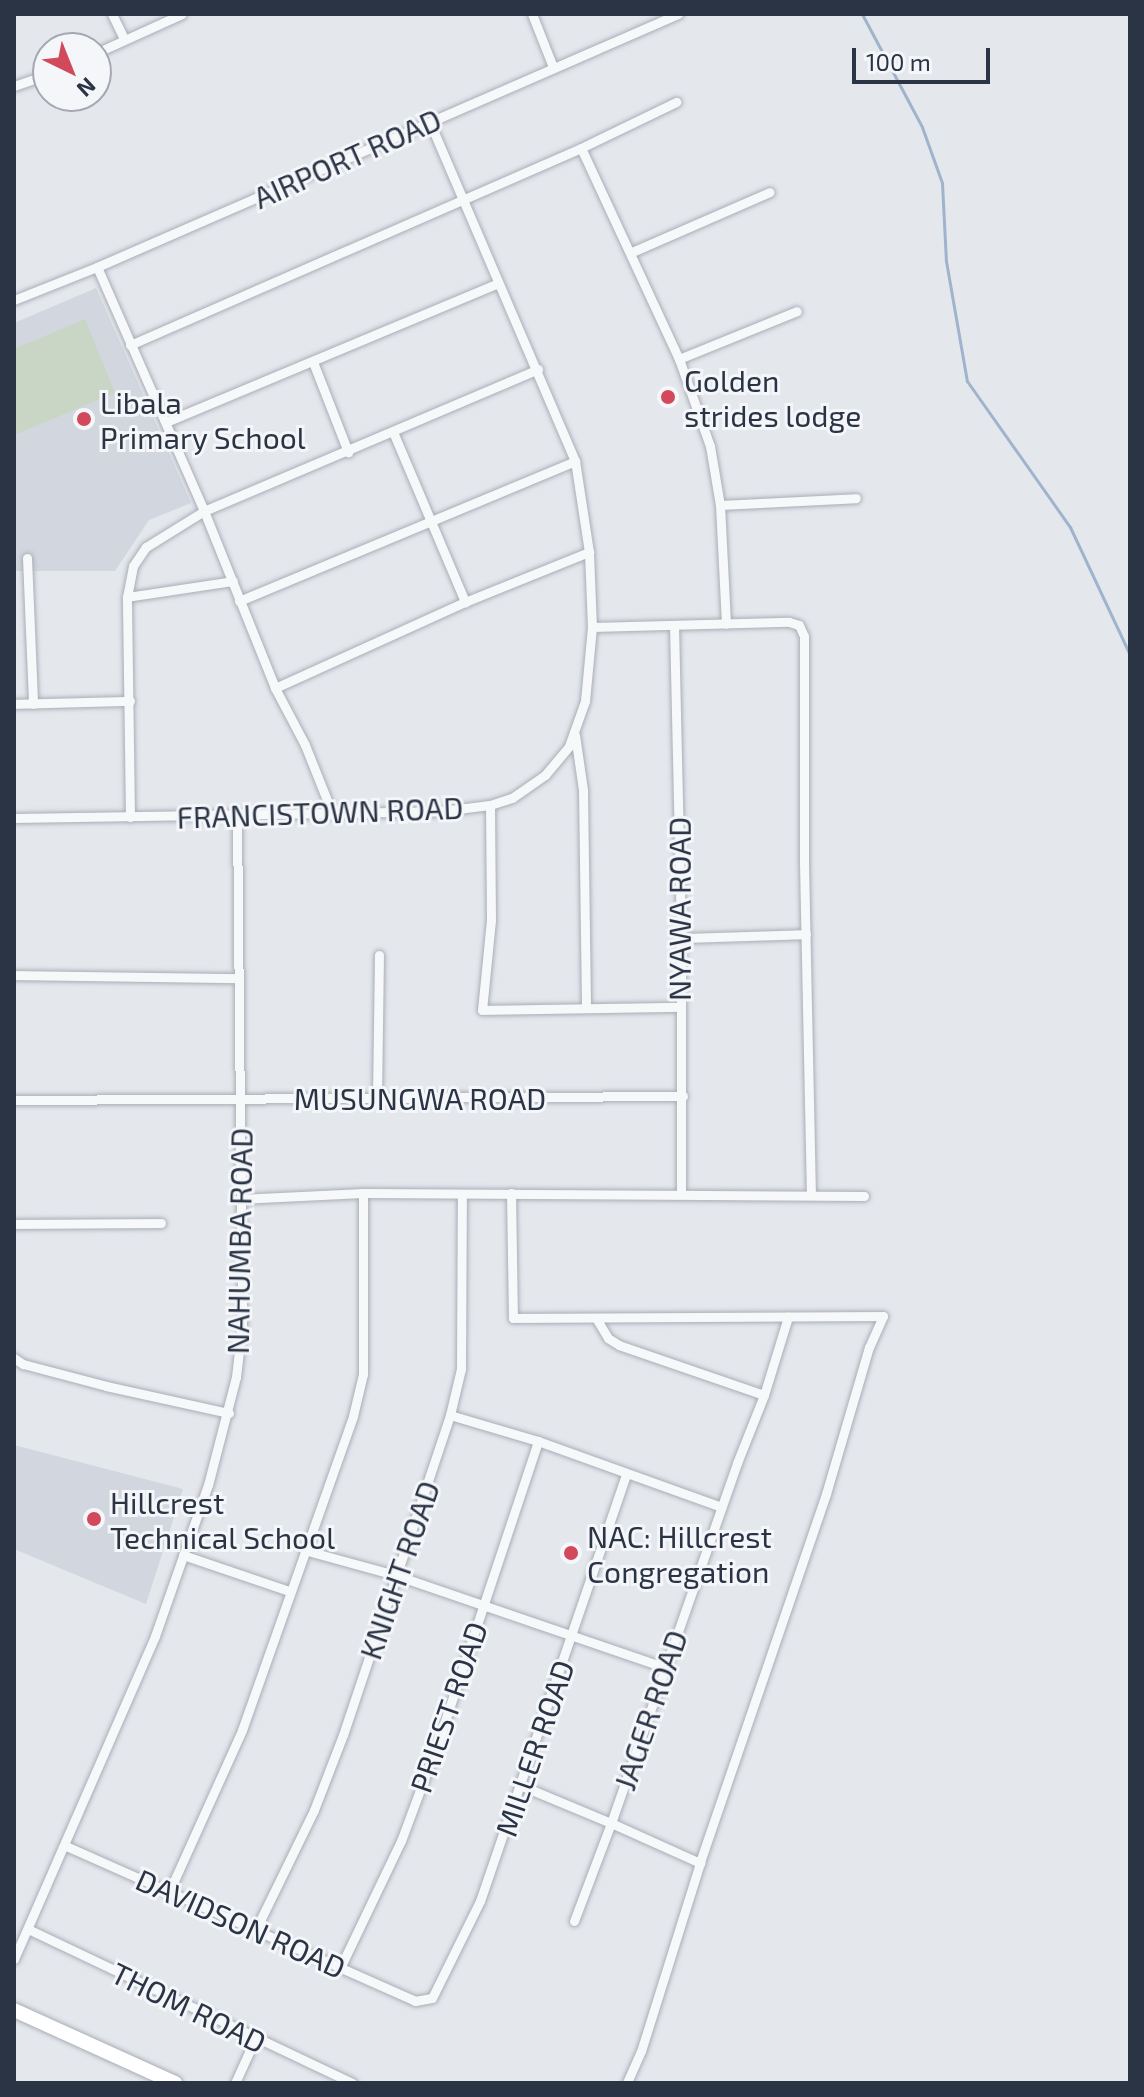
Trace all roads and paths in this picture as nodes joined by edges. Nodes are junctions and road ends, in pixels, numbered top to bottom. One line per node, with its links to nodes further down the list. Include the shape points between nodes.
1 (112, 14): 6 (street)
2 (182, 14): 6 (street)
3 (532, 14): 8 (street)
4 (678, 14): 5 (street, AIRPORT ROAD)
5 (652, 19): 8 (street, AIRPORT ROAD)
6 (124, 39): 7 (street)
7 (112, 45)
8 (553, 67): 10 (street, AIRPORT ROAD)
9 (676, 102): 11 (street)
10 (430, 122): 13 (street, FRANCISTOWN ROAD); 15 (street, AIRPORT ROAD)
11 (581, 148): 13 (street); 14 (street)
12 (770, 192): 14 (street)
13 (461, 199): 16 (street, FRANCISTOWN ROAD); 19 (street)
14 (632, 252): 20 (street)
15 (97, 267): 17 (street, AIRPORT ROAD); 19 (street)
16 (498, 283): 21 (street); 22 (street, FRANCISTOWN ROAD)
17 (14, 300)
18 (797, 311): 20 (street)
19 (130, 345): 23 (street)
20 (679, 359): 28 (street, via 710,446)
21 (313, 362): 23 (street); 25 (street)
22 (538, 369): 24 (street); 26 (street, FRANCISTOWN ROAD)
23 (166, 422): 29 (street)
24 (393, 432): 25 (street); 30 (street)
25 (348, 452): 29 (street)
26 (575, 461): 30 (street); 31 (street, FRANCISTOWN ROAD)
27 (856, 498): 28 (street)
28 (720, 505): 37 (street)
29 (204, 511): 33 (street); 34 (street, via 146,547 133,566)
30 (431, 520): 35 (street); 36 (street)
31 (589, 552): 36 (street); 39 (street, FRANCISTOWN ROAD)
32 (27, 558): 43 (street)
33 (233, 581): 34 (street); 35 (street)
34 (127, 597): 41 (street)
35 (239, 601): 40 (street)
36 (465, 602): 40 (street)
37 (726, 624): 38 (street); 50 (street, via 789,622 799,625 804,636)
38 (674, 625): 39 (street); 51 (street, NYAWA ROAD)
39 (592, 627): 44 (street, FRANCISTOWN ROAD, via 589,680)
40 (275, 688): 46 (street)
41 (130, 701): 43 (street); 48 (street)
42 (14, 704): 43 (street)
43 (33, 704)
44 (575, 734): 45 (street, FRANCISTOWN ROAD, via 545,775 512,798); 55 (street, via 583,790)
45 (490, 805): 46 (street, FRANCISTOWN ROAD); 55 (street, via 491,920 482,1010)
46 (333, 815): 47 (street, FRANCISTOWN ROAD)
47 (237, 816): 48 (street, FRANCISTOWN ROAD); 54 (street, NAHUMBA ROAD)
48 (130, 817): 49 (street, FRANCISTOWN ROAD)
49 (14, 818)
50 (806, 934): 51 (street); 65 (street)
51 (681, 938): 56 (street, NYAWA ROAD)
52 (379, 955): 58 (street)
53 (14, 975): 54 (street)
54 (238, 978): 59 (street, NAHUMBA ROAD)
55 (586, 1007): 56 (street)
56 (679, 1007): 57 (street, NYAWA ROAD)
57 (683, 1096): 58 (street, MUSUNGWA ROAD); 63 (street, NYAWA ROAD)
58 (377, 1097): 59 (street, MUSUNGWA ROAD)
59 (240, 1099): 60 (street, MUSUNGWA ROAD); 67 (street, NAHUMBA ROAD)
60 (14, 1100)
61 (363, 1193): 64 (street); 67 (street); 79 (street, via 363,1374)
62 (511, 1193): 63 (street); 64 (street); 71 (street, via 513,1318)
63 (681, 1193): 65 (street)
64 (462, 1194): 75 (street, KNIGHT ROAD, via 461,1369)
65 (811, 1195): 66 (street)
66 (864, 1196)
67 (239, 1199): 74 (street, NAHUMBA ROAD, via 242,1325)
68 (161, 1223): 69 (street)
69 (14, 1224)
70 (788, 1317): 71 (street); 73 (street, JAGER ROAD); 89 (street, via 883,1316)
71 (597, 1320): 73 (street, via 619,1345)
72 (14, 1358): 74 (street, via 106,1386)
73 (764, 1395): 78 (street, JAGER ROAD)
74 (229, 1413): 80 (street, NAHUMBA ROAD)
75 (450, 1415): 76 (street); 81 (street, KNIGHT ROAD)
76 (538, 1441): 77 (street); 83 (street, PRIEST ROAD)
77 (626, 1475): 78 (street); 84 (street, MILLER ROAD)
78 (721, 1507): 85 (street, JAGER ROAD)
79 (304, 1550): 81 (street); 82 (street)
80 (183, 1555): 82 (street); 88 (street, NAHUMBA ROAD, via 155,1636)
81 (395, 1575): 83 (street); 93 (street, KNIGHT ROAD, via 314,1810)
82 (289, 1591): 90 (street, via 242,1730)
83 (482, 1607): 84 (street); 95 (street, PRIEST ROAD, via 401,1841)
84 (571, 1638): 85 (street); 86 (street, MILLER ROAD)
85 (664, 1667): 87 (street, JAGER ROAD)
86 (522, 1786): 87 (street, JAGER ROAD); 96 (street, MILLER ROAD, via 480,1901 436,1991 432,1998)
87 (611, 1823): 89 (street); 91 (street)
88 (66, 1846): 90 (street, DAVIDSON ROAD); 92 (street, NAHUMBA ROAD)
89 (700, 1863): 102 (street)
90 (169, 1892): 93 (street, DAVIDSON ROAD)
91 (574, 1921)
92 (28, 1929): 94 (street, NAHUMBA ROAD); 98 (street, THOM ROAD)
93 (256, 1929): 95 (street, DAVIDSON ROAD)
94 (14, 1959)
95 (341, 1966): 96 (street, DAVIDSON ROAD)
96 (415, 2001)
97 (14, 2010): 99 (highway)
98 (255, 2039): 100 (street); 101 (street, THOM ROAD)
99 (175, 2083)
100 (235, 2083)
101 (352, 2083)
102 (627, 2083)

